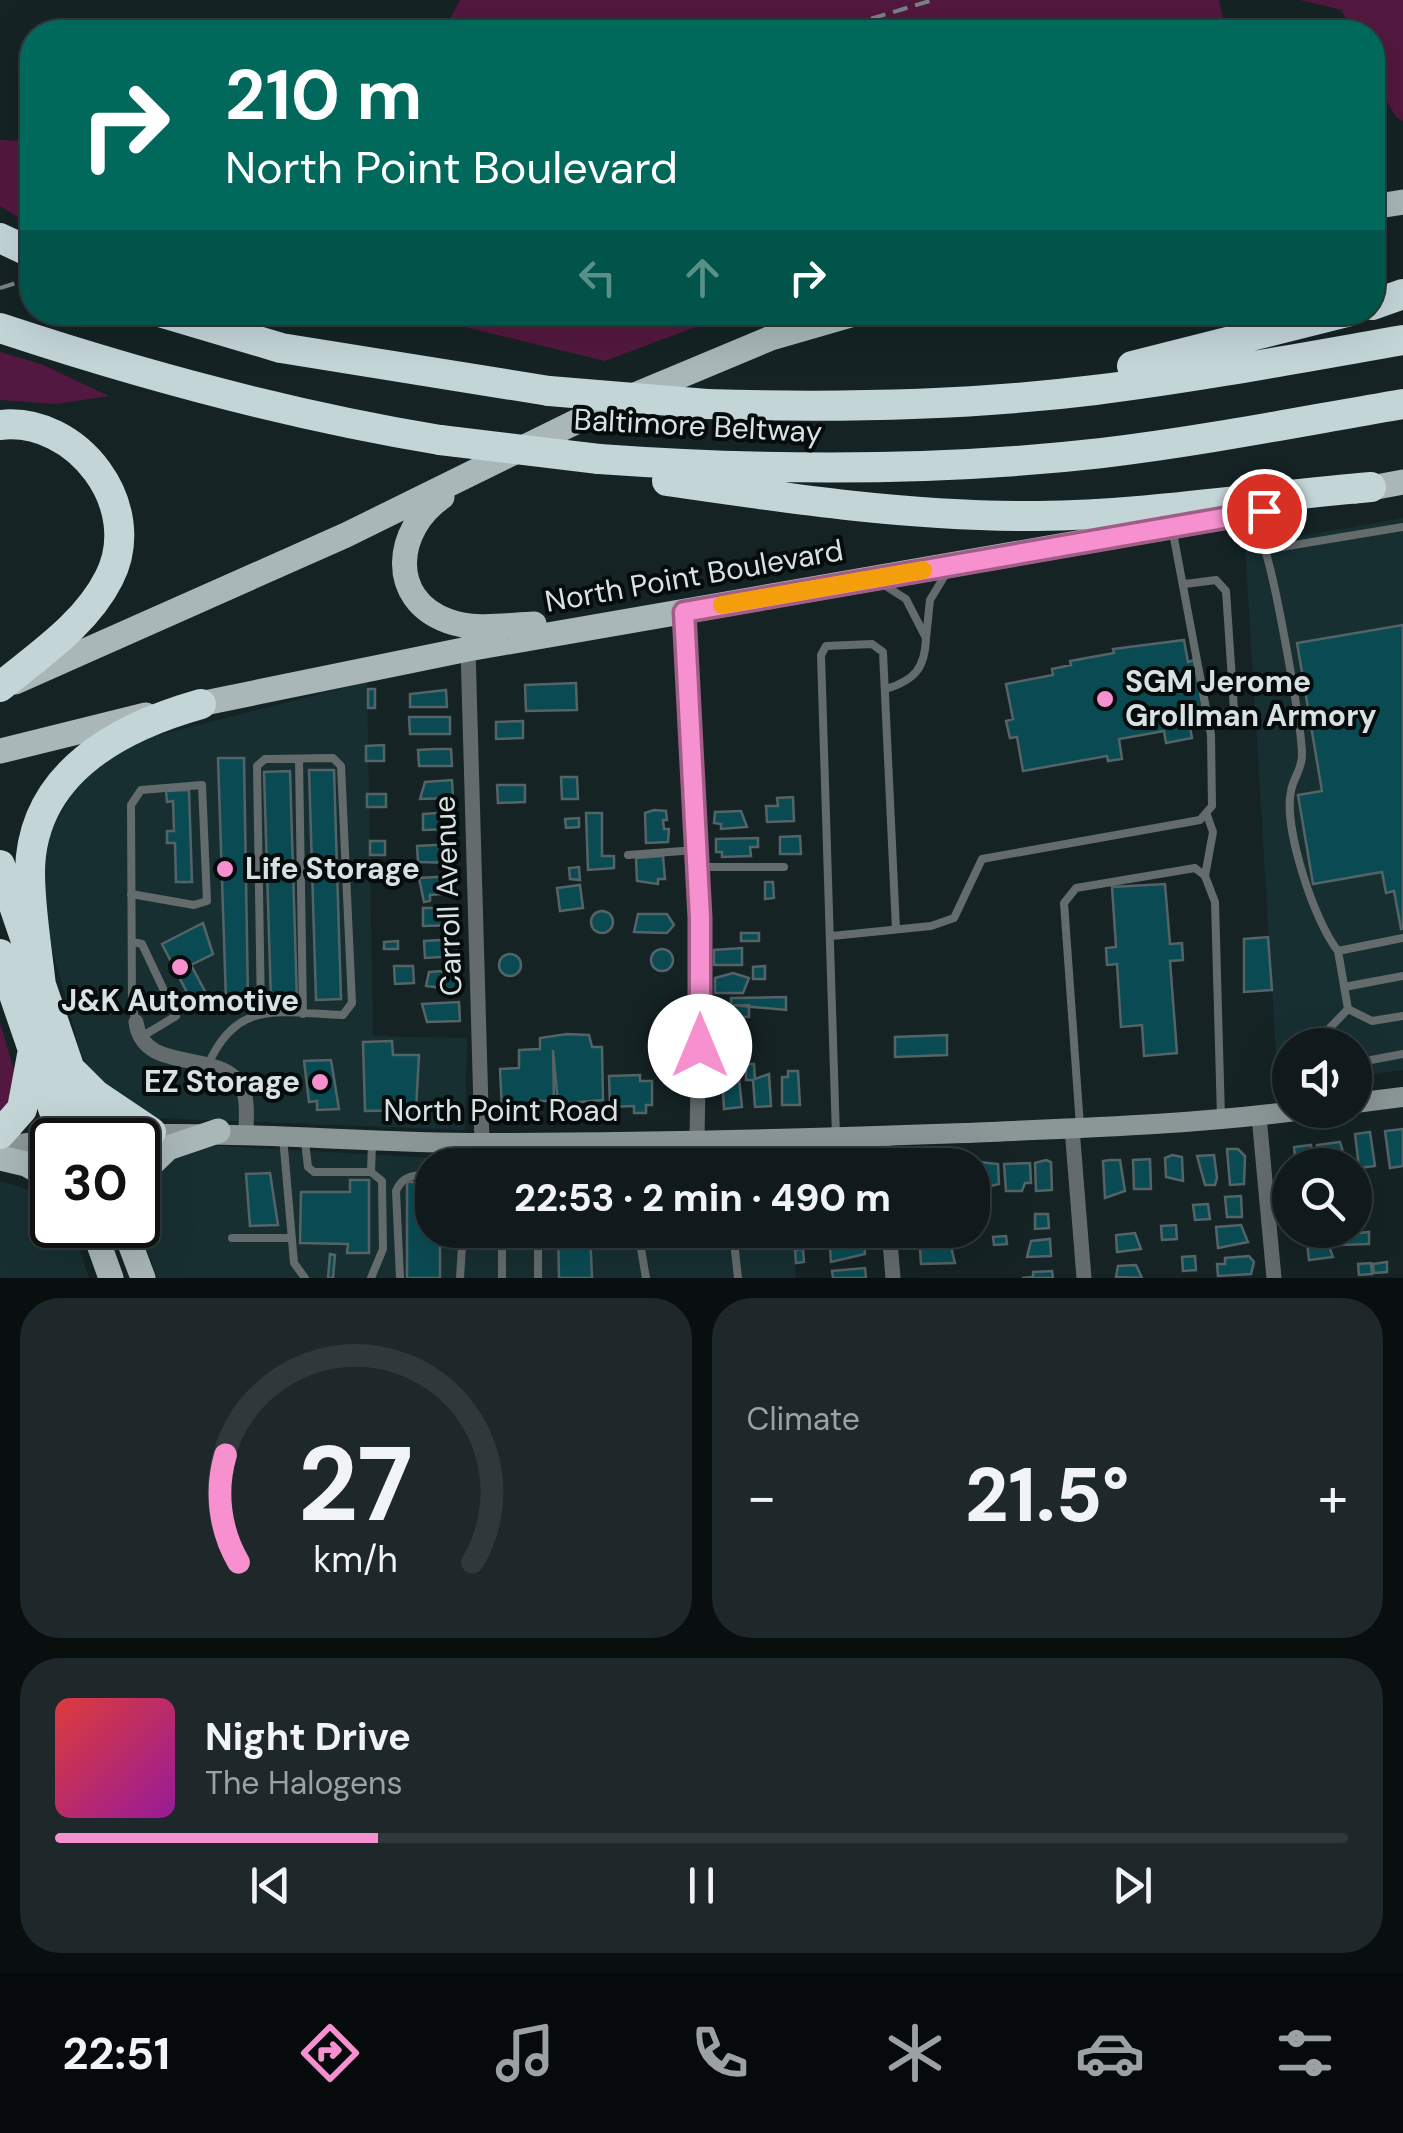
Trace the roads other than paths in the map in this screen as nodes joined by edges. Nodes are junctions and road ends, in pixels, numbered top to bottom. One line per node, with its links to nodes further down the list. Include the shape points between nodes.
1 (204, 325): 7 (highway, Baltimore Beltway, via 281,348)
2 (242, 325): 7 (highway)
3 (816, 325): 12 (main road, via 657,385)
4 (1299, 325): 8 (highway, via 1072,376)
5 (0, 328): 11 (highway, Baltimore Beltway, bridge, via 259,405)
6 (1403, 340): 8 (highway, Baltimore Beltway, via 1218,373 992,400)
7 (382, 366): 8 (highway, Baltimore Beltway, bridge, via 549,391)
8 (707, 404)
9 (1403, 404): 11 (highway, Baltimore Beltway, via 1103,453 999,462 798,468)
10 (0, 425): 26 (highway, via 41,429 88,458 115,503 117,536 112,573 94,604)
11 (589, 464): 14 (highway, via 818,502 990,516 1171,509)
12 (471, 477): 23 (main road, via 430,505 405,546 403,573 421,605 460,624); 26 (main road)
13 (1403, 482): 14 (main road, North Point Boulevard)
14 (1371, 487): 15 (main road, North Point Boulevard)
15 (1231, 517): 17 (main road, North Point Boulevard); 18 (lane)
16 (1403, 526): 18 (lane)
17 (1172, 529): 19 (main road, North Point Boulevard); 21 (lane)
18 (1264, 550): 44 (lane, via 1302,752 1301,772 1290,790 1298,856 1305,887)
19 (952, 565): 20 (main road, North Point Boulevard); 24 (lane, via 930,600)
20 (872, 578): 22 (main road, North Point Boulevard); 24 (lane, via 906,599)
21 (1185, 584): 29 (lane); 29 (lane, via 1216,580 1226,591 1234,710)
22 (684, 612): 23 (main road, North Point Boulevard); 33 (street)
23 (616, 622): 25 (main road, North Point Boulevard)
24 (926, 638): 27 (lane, via 918,673)
25 (468, 649): 28 (main road, North Point Boulevard); 79 (street, Carroll Avenue)
26 (0, 687)
27 (886, 689): 40 (lane); 41 (lane, via 878,647 826,646 821,654)
28 (202, 704): 30 (main road, North Point Boulevard); 47 (highway, via 107,740 57,788 33,842 30,869)
29 (1208, 717): 32 (lane)
30 (7, 749)
31 (299, 759): 50 (lane, via 266,759 256,766); 51 (lane); 51 (lane, via 333,758 341,766 352,1003 343,1015)
32 (1207, 815): 38 (lane, via 1213,832); 40 (lane, via 982,859 954,918)
33 (696, 850): 34 (lane); 37 (street)
34 (628, 855)
35 (0, 865): 47 (highway)
36 (784, 867): 37 (lane)
37 (697, 868): 77 (street)
38 (1205, 876): 67 (lane, via 1215,902); 68 (lane, via 1195,868 1076,888 1064,904)
39 (131, 894): 39 (lane, via 130,804 142,790 202,785 207,902); 43 (lane)
40 (896, 929): 41 (lane)
41 (832, 936): 75 (lane)
42 (1403, 938): 44 (lane)
43 (133, 942): 54 (lane, via 132,1006); 54 (lane, via 142,944 176,1016)
44 (1338, 951): 48 (lane)
45 (2, 963): 55 (highway)
46 (1403, 976): 48 (lane)
47 (42, 986): 59 (highway)
48 (1344, 988): 49 (lane)
49 (1348, 1009): 52 (lane, via 1372,1022); 53 (lane)
50 (261, 1012): 51 (lane); 58 (lane, via 236,1020)
51 (304, 1014)
52 (1403, 1016)
53 (1329, 1028)
54 (139, 1030): 58 (street, via 162,1054)
55 (32, 1052): 64 (highway); 72 (highway, via 22,1109)
56 (1403, 1054): 57 (lane)
57 (1372, 1060)
58 (208, 1065): 71 (street, via 240,1084)
59 (70, 1069): 65 (highway); 66 (highway)
60 (1403, 1097): 61 (street)
61 (1372, 1101)
62 (1272, 1114): 63 (street, North Point Road)
63 (1259, 1116): 67 (street, North Point Road); 114 (street)
64 (67, 1118)
65 (76, 1118)
66 (130, 1118)
67 (1221, 1118): 68 (street, North Point Road)
68 (1076, 1128): 74 (street, North Point Road); 113 (street)
69 (218, 1131): 70 (street, North Point Road); 71 (street, North Point Road); 84 (main road)
70 (160, 1132)
71 (246, 1132): 73 (street, North Point Road)
72 (0, 1134)
73 (282, 1136): 76 (street, North Point Road); 92 (lane)
74 (883, 1136): 75 (street, North Point Road); 83 (street)
75 (836, 1137): 77 (street, North Point Road)
76 (305, 1138): 78 (street, North Point Road); 87 (lane, via 314,1172)
77 (696, 1138): 79 (street, North Point Road)
78 (372, 1142): 79 (street, North Point Road); 87 (lane)
79 (477, 1143): 82 (lane)
80 (30, 1144): 81 (street, North Point Road)
81 (0, 1147)
82 (475, 1148)
83 (884, 1148)
84 (160, 1156)
85 (0, 1158): 86 (main road)
86 (30, 1166)
87 (371, 1172): 89 (lane)
88 (415, 1175): 90 (lane)
89 (383, 1191): 90 (lane); 105 (lane, via 383,1249)
90 (396, 1191): 106 (lane)
91 (232, 1238): 92 (lane)
92 (292, 1238): 104 (lane, via 294,1264)
93 (100, 1248): 103 (main road)
94 (132, 1248): 102 (main road)
95 (137, 1248): 102 (main road)
96 (462, 1248): 107 (lane)
97 (502, 1248): 108 (lane)
98 (538, 1248): 109 (lane)
99 (641, 1248): 110 (lane)
100 (735, 1248): 111 (lane)
101 (890, 1248): 112 (street)
102 (142, 1273)
103 (111, 1278)
104 (304, 1278)
105 (372, 1278)
106 (400, 1278)
107 (460, 1278)
108 (502, 1278)
109 (538, 1278)
110 (646, 1278)
111 (738, 1278)
112 (893, 1278)
113 (1084, 1278)
114 (1274, 1278)

